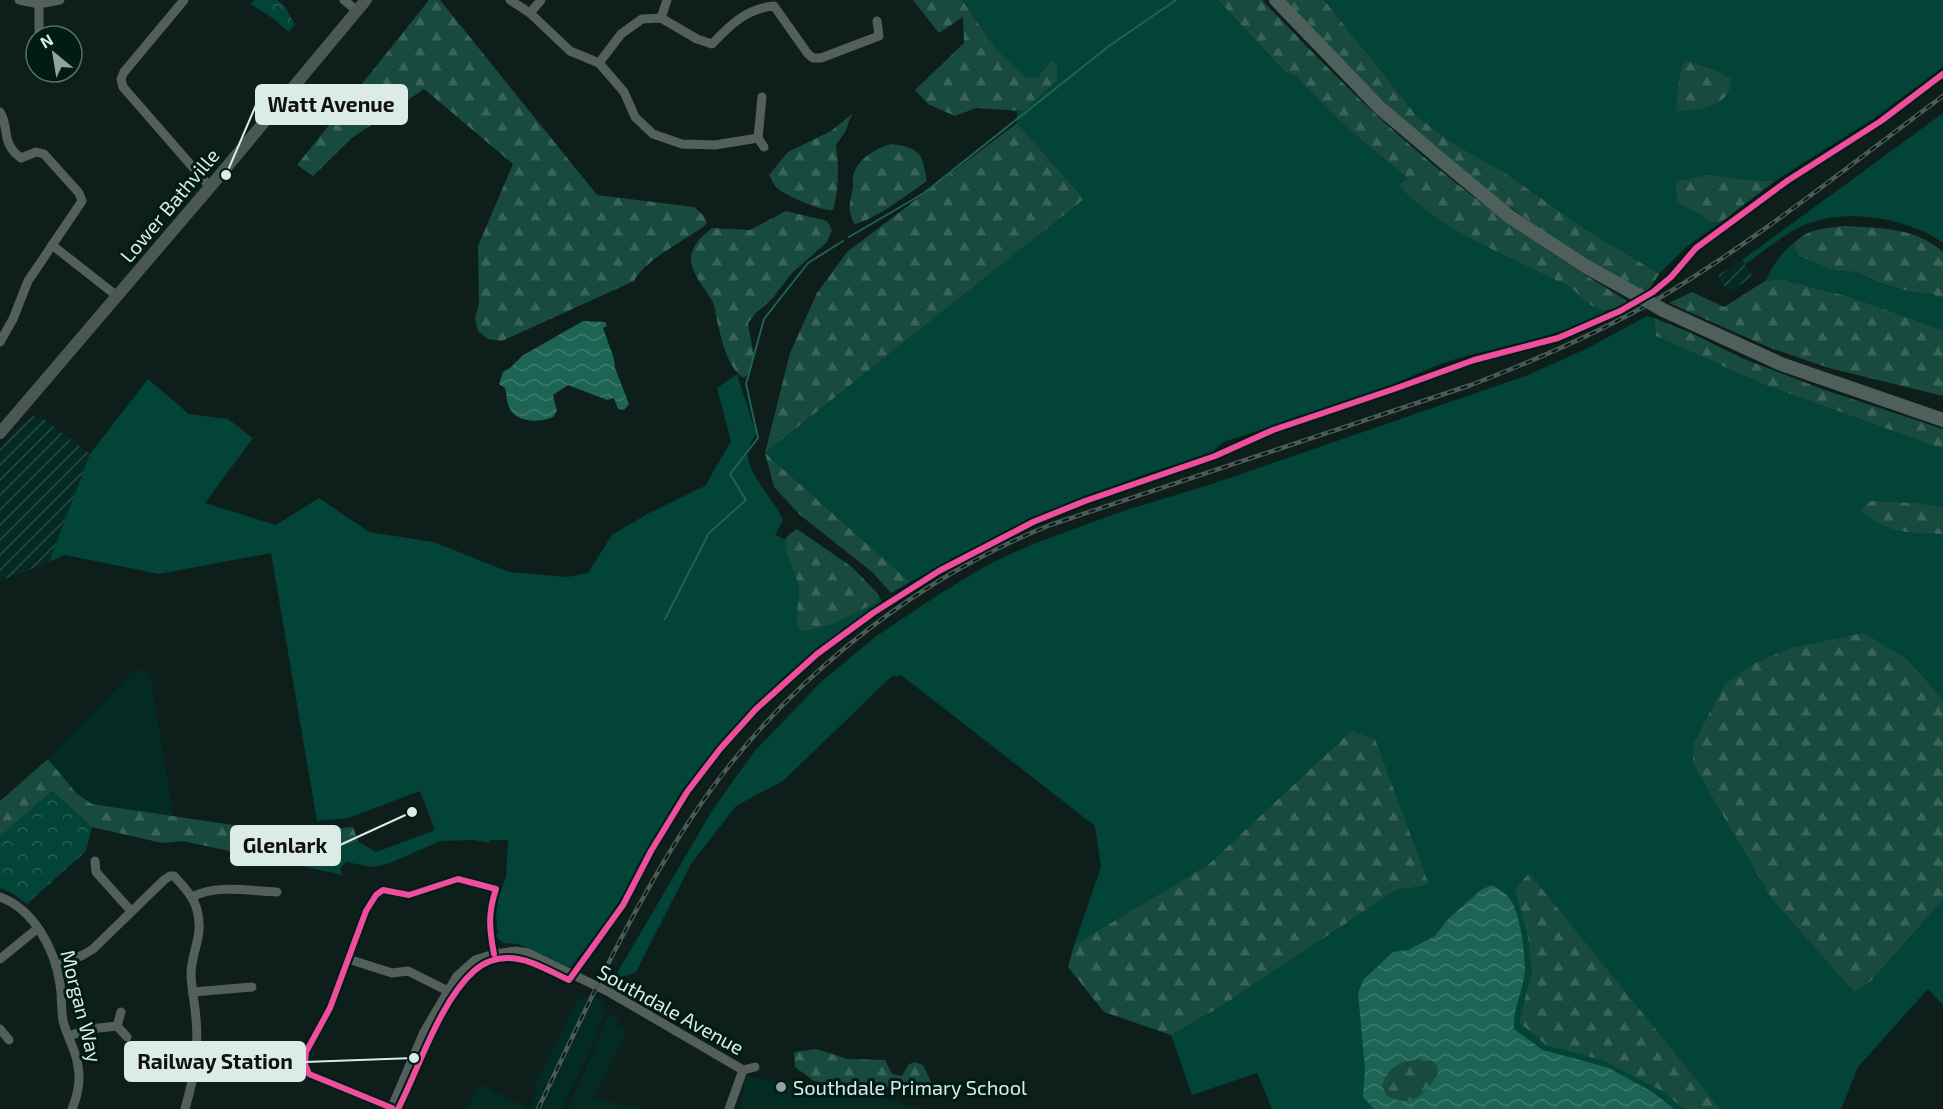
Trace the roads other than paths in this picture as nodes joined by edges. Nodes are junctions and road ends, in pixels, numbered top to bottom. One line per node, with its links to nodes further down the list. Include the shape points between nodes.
1 (19, 0): 11 (street)
2 (60, 0): 11 (street)
3 (183, 0): 24 (street, via 124,72 123,87)
4 (344, 0): 12 (street)
5 (366, 0): 12 (main road, Lower Bathville)
6 (510, 0): 13 (street)
7 (541, 0): 13 (street)
8 (667, 0): 14 (street)
9 (1276, 0): 28 (main road, bridge, via 1379,107 1445,164 1509,216 1585,266 1663,310 1780,364)
10 (776, 3): 14 (street, via 732,23 712,44); 17 (street, via 813,58)
11 (39, 4): 16 (street)
12 (357, 11): 24 (main road, Lower Bathville)
13 (530, 13): 19 (street, via 570,51)
14 (661, 18): 19 (street, via 642,19 621,34)
15 (877, 21): 17 (street)
16 (39, 24)
17 (879, 36): 18 (street)
18 (888, 41)
19 (599, 63): 22 (street, via 624,92 635,117 653,134 682,144 704,145)
20 (762, 97): 22 (street)
21 (0, 112): 25 (street, via 5,138 15,154 21,158 36,152 44,154 81,196 81,206)
22 (758, 138): 23 (street)
23 (764, 147)
24 (210, 187): 26 (main road, Lower Bathville)
25 (52, 245): 26 (street); 27 (street, via 28,281)
26 (117, 296): 29 (main road, Lower Bathville)
27 (0, 342)
28 (1943, 420)
29 (0, 432)
30 (95, 861): 34 (street, via 96,872)
31 (277, 892): 33 (street, via 217,891)
32 (0, 897): 35 (street, Morgan Way, via 18,905)
33 (192, 897): 34 (street, via 170,876); 42 (street, via 200,934 192,966)
34 (131, 911): 39 (street, via 93,949)
35 (38, 928): 37 (street); 39 (street, Morgan Way)
36 (494, 954): 38 (street, via 489,927 496,889 458,879 409,895 383,890 376,894); 41 (street, Southdale Avenue, via 475,960 457,976); 50 (street, Southdale Avenue, via 528,953 609,992)
37 (0, 959)
38 (348, 959): 41 (street, via 392,973 408,971); 51 (street, via 304,1064 309,1074)
39 (56, 966): 46 (street, Morgan Way, via 63,1023)
40 (252, 987): 42 (street)
41 (448, 991): 51 (street, Southdale Avenue, via 424,1032)
42 (193, 992): 53 (street, via 197,1056)
43 (121, 1012): 44 (street)
44 (117, 1026): 46 (street); 47 (street)
45 (0, 1029): 48 (street)
46 (69, 1036): 52 (street, Morgan Way, via 80,1077)
47 (127, 1037)
48 (9, 1040)
49 (755, 1067): 50 (street)
50 (743, 1070): 54 (street)
51 (392, 1108)
52 (73, 1109)
53 (185, 1109)
54 (729, 1109)

